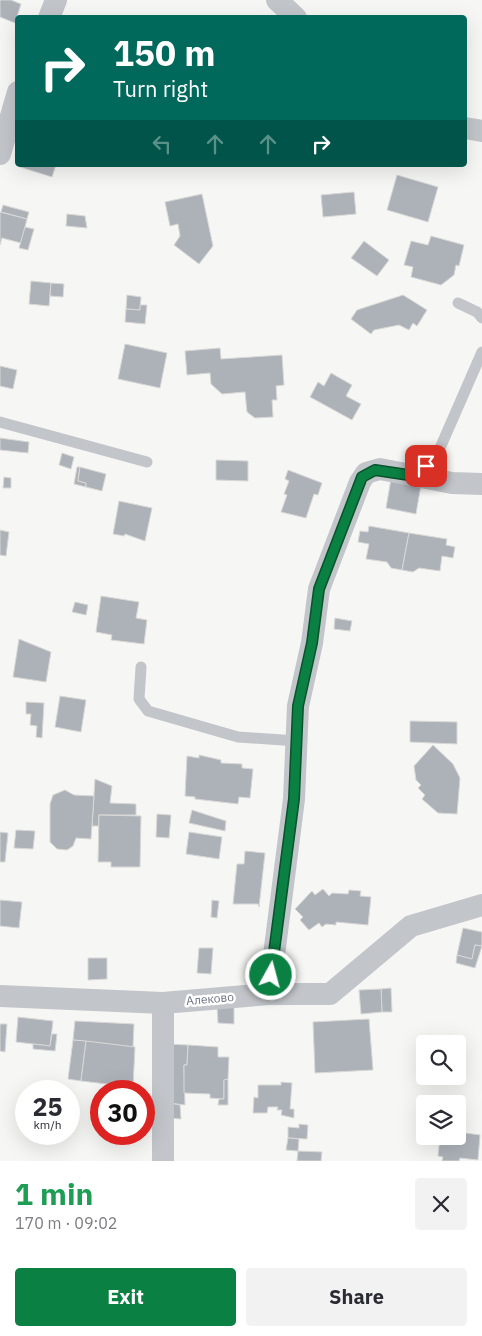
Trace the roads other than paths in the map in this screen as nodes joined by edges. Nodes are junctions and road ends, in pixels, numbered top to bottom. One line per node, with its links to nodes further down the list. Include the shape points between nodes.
1 (56, 0): 3 (street)
2 (277, 0): 4 (street)
3 (50, 15)
4 (293, 15)
5 (15, 102): 8 (street)
6 (467, 128): 7 (street)
7 (482, 131)
8 (0, 154)
9 (458, 303): 10 (lane)
10 (482, 318)
11 (482, 352): 14 (lane, via 437,455)
12 (0, 422): 13 (lane)
13 (147, 462)
14 (415, 476): 15 (street, via 452,483); 17 (street, via 375,470 366,473 360,482 319,589 312,643 298,706)
15 (482, 484)
16 (141, 666): 17 (lane, via 139,699 148,711 238,737)
17 (297, 741): 19 (street, via 294,799)
18 (482, 905): 19 (street, Алеково, via 411,926 330,994)
19 (269, 994): 21 (street, Алеково)
20 (0, 996): 21 (street, Алеково)
21 (163, 1003): 22 (street)
22 (162, 1161)

